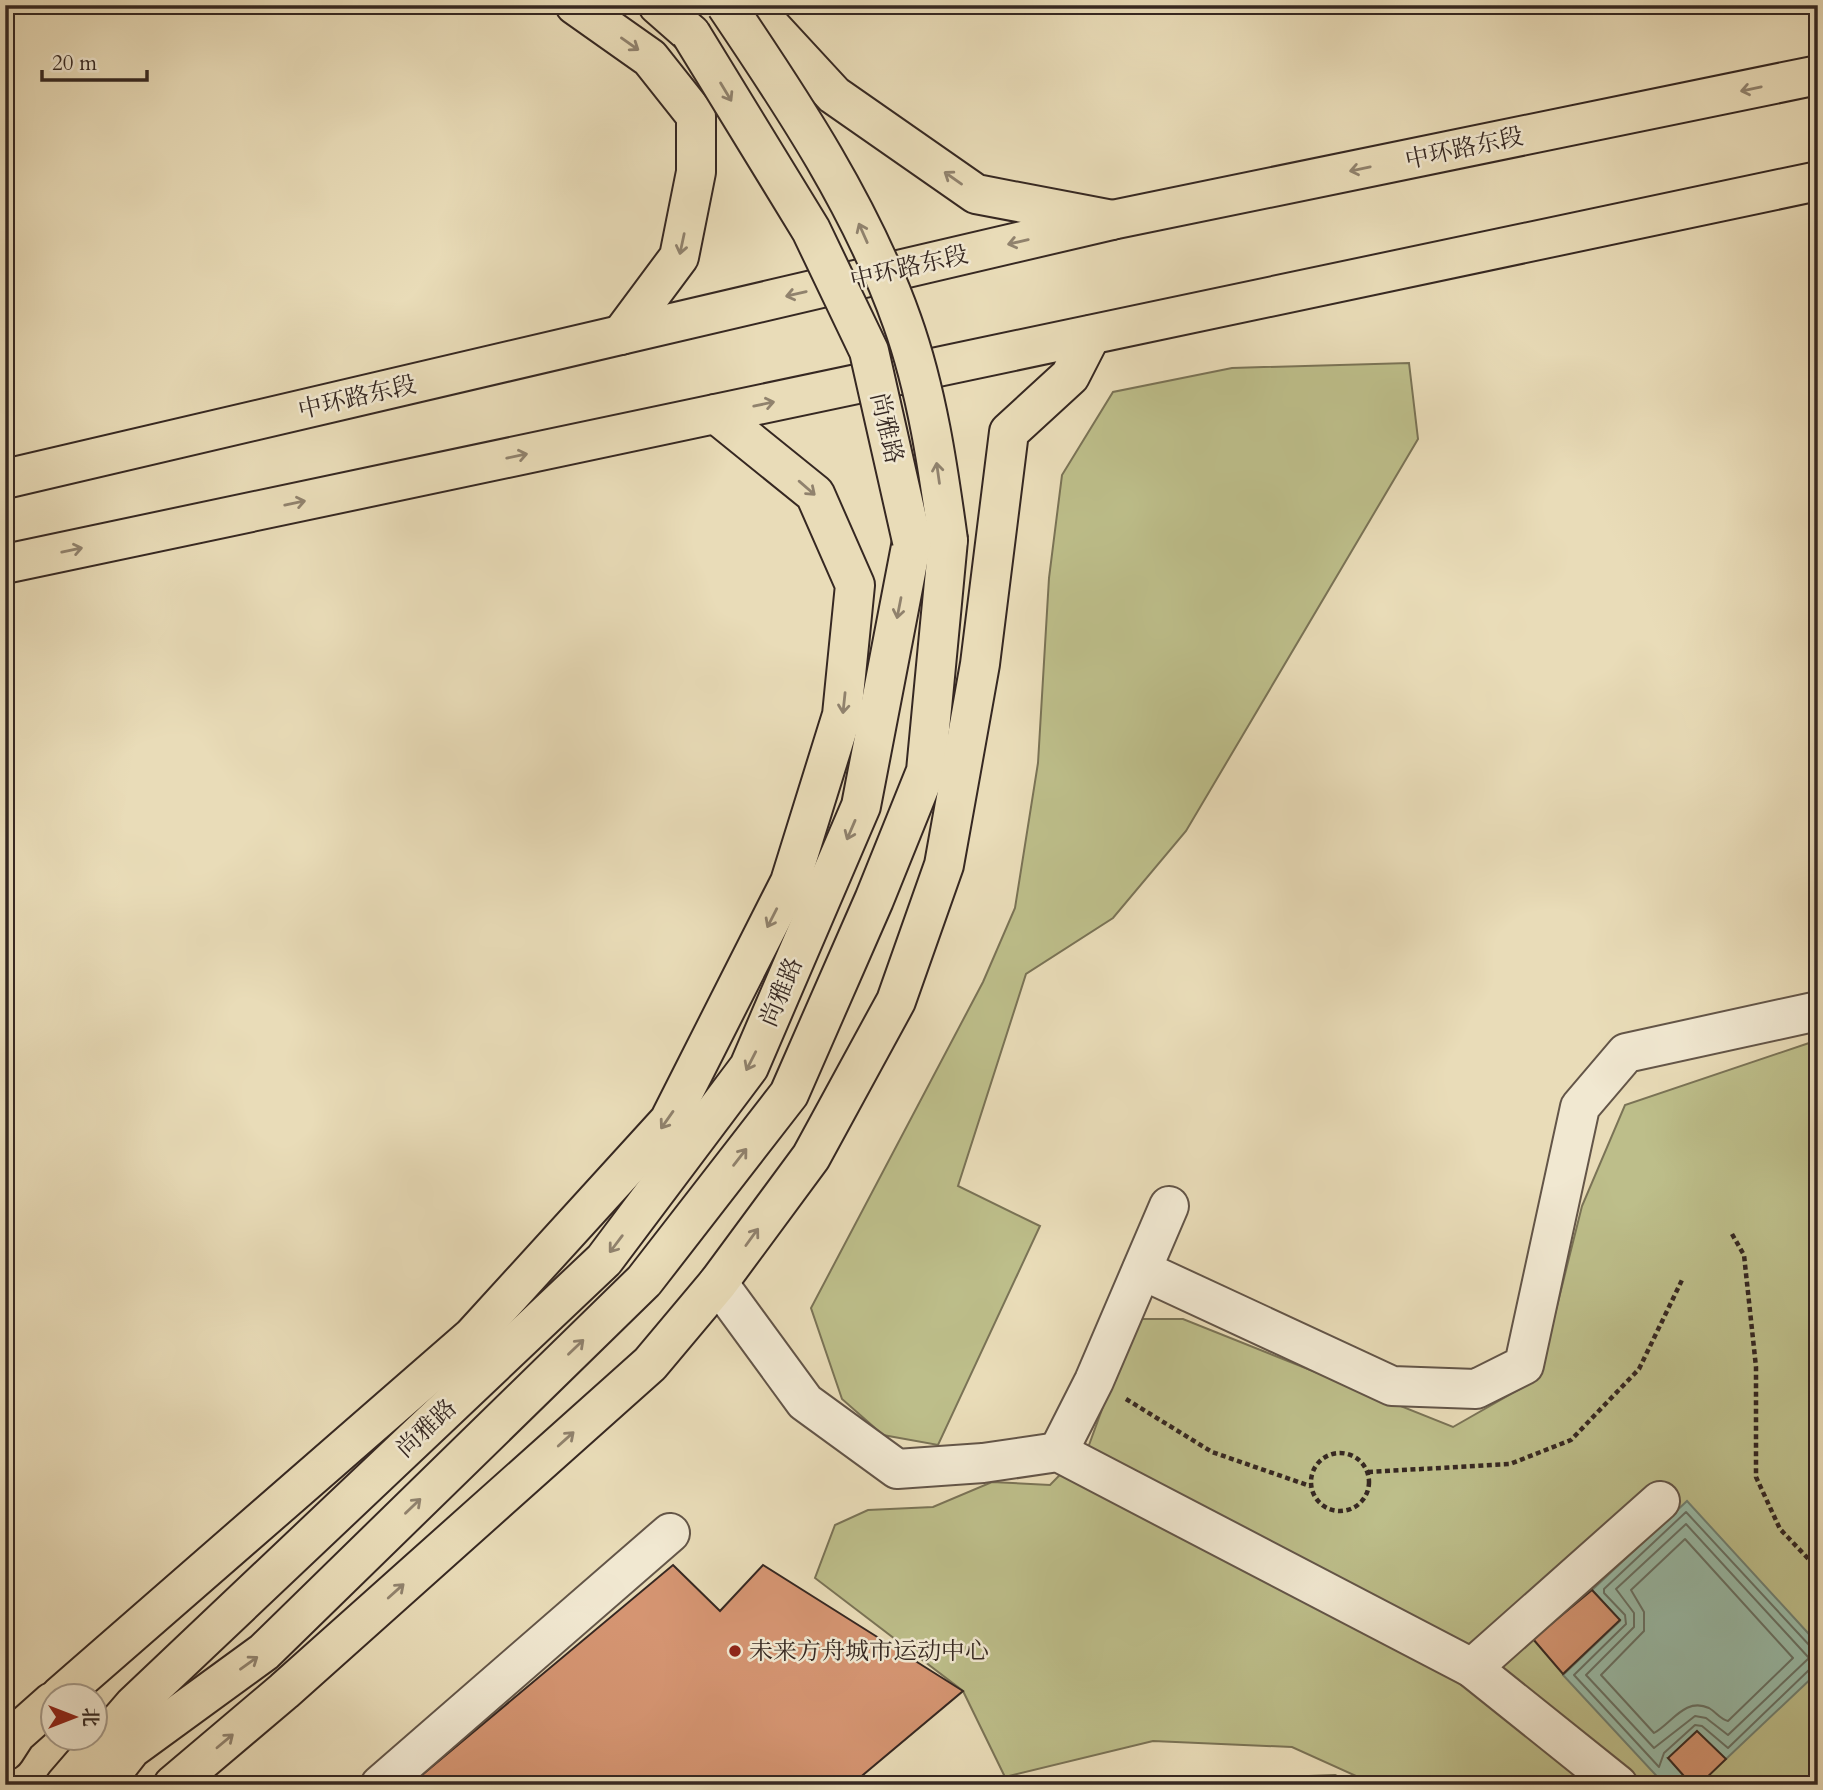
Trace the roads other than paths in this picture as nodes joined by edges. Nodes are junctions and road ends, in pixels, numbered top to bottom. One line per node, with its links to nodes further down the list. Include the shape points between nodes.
1 (575, 5): 8 (main road, one-way to 8, via 650,58 696,116 696,172 679,257)
2 (658, 5): 12 (main road, 尚雅路, one-way to 12, bridge, via 691,34 811,230 869,351)
3 (726, 5): 12 (main road, 尚雅路, one-way to 3, bridge, via 935,452 902,321 848,201)
4 (751, 5): 7 (main road, one-way to 4, via 976,194 834,94)
5 (1818, 75): 7 (main road, 中环路东段, one-way to 7)
6 (1818, 181): 9 (main road)
7 (1112, 220): 8 (main road, 中环路东段, one-way to 8)
8 (621, 335): 11 (main road, 中环路东段)
9 (1091, 335): 10 (main road, one-way to 9); 17 (main road, one-way to 9, via 811,1157 896,1001 944,865 980,664 1009,432 1070,376)
10 (716, 414): 13 (main road, one-way to 10); 22 (main road, one-way to 22, via 815,495 855,585 842,715 790,882 668,1121 473,1336)
11 (5, 479)
12 (930, 541): 25 (main road, 尚雅路, one-way to 25, via 861,806 749,1067 604,1259 134,1705); 26 (main road, 尚雅路, one-way to 12, via 131,1749 264,1652 644,1281 789,1094 926,771)
13 (5, 564)
14 (1818, 1011): 16 (street, via 1626,1053 1580,1107 1524,1365 1476,1389 1392,1386)
15 (1169, 1206): 16 (street)
16 (1142, 1270): 18 (street)
17 (718, 1283): 18 (street, via 805,1402 897,1469); 27 (main road, one-way to 17, via 650,1364)
18 (1058, 1452): 21 (street)
19 (1660, 1500): 21 (street)
20 (670, 1533): 28 (street)
21 (1472, 1668): 29 (street)
22 (76, 1682)
23 (38, 1714): 24 (main road)
24 (5, 1751)
25 (65, 1785)
26 (103, 1785)
27 (173, 1785)
28 (380, 1785)
29 (1618, 1785)

